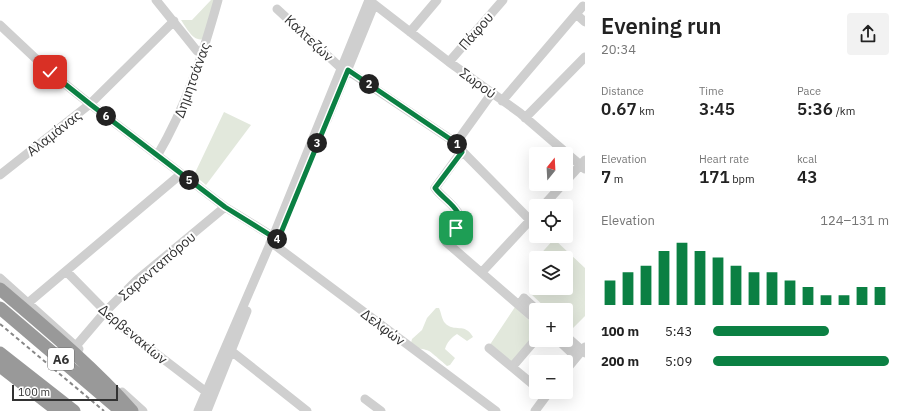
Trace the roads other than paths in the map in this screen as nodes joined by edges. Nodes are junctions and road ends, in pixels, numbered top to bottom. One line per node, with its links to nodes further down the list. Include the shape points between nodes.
1 (156, 0): 9 (street)
2 (218, 0): 13 (street, Δημητσάνας)
3 (437, 0): 12 (street)
4 (503, 0): 15 (street, Πάφου)
5 (370, 1): 12 (street, Σωρού); 16 (street)
6 (581, 5): 8 (street)
7 (277, 9): 16 (street, Καλτεζών)
8 (576, 14): 10 (street); 18 (street)
9 (174, 21): 13 (street, via 197,52); 19 (street, Αλαμάνας)
10 (585, 22)
11 (0, 25): 19 (street, Δελφών, via 50,72)
12 (410, 32): 15 (street, Σωρού)
13 (202, 54): 23 (street, Δημητσάνας, via 176,122)
14 (585, 57): 20 (street)
15 (448, 62): 17 (street, Σωρού)
16 (344, 69): 21 (street, Καλτεζών); 33 (street)
17 (492, 93): 18 (street, Σωρού); 21 (street)
18 (502, 101): 20 (street, Σωρού)
19 (90, 104): 23 (street, Δελφών); 25 (street, Αλαμάνας)
20 (525, 118): 24 (street, Σωρού)
21 (456, 143): 22 (street)
22 (462, 152): 31 (street); 35 (street, via 435,188 460,216 457,227 446,236 446,242)
23 (157, 156): 26 (street, Δελφών)
24 (584, 164): 27 (street)
25 (2, 171)
26 (181, 174): 30 (street, Δελφών); 34 (street)
27 (573, 174)
28 (557, 191): 29 (street)
29 (549, 199)
30 (225, 207): 33 (street, Δελφών); 42 (street, Σαρανταπόρου, via 136,280)
31 (529, 213)
32 (529, 221): 35 (street)
33 (274, 242): 49 (street); 56 (street); 68 (street, Δελφών)
34 (66, 271): 38 (street); 42 (street, Δερβενακίων)
35 (482, 272): 40 (street)
36 (0, 278): 38 (street)
37 (0, 289): 62 (highway, via 82,360)
38 (28, 303): 45 (street)
39 (529, 303): 40 (street, via 524,298)
40 (519, 305): 43 (street)
41 (0, 308): 61 (highway, Α6)
42 (105, 312): 45 (street, Σαρανταπόρου); 56 (street, Δερβενακίων, via 131,336)
43 (529, 314)
44 (573, 343): 50 (street)
45 (76, 346): 63 (street)
46 (529, 347): 54 (street)
47 (572, 347): 50 (street)
48 (489, 348): 54 (street)
49 (230, 350): 65 (street); 66 (street)
50 (582, 352): 52 (street)
51 (0, 353): 60 (highway, Α6)
52 (573, 362)
53 (0, 366): 59 (highway)
54 (512, 367): 55 (street)
55 (529, 381)
56 (205, 391): 64 (street)
57 (365, 399): 67 (street)
58 (542, 399): 69 (street)
59 (58, 411)
60 (74, 411)
61 (121, 411)
62 (132, 411)
63 (143, 411)
64 (198, 411)
65 (207, 411)
66 (307, 411)
67 (381, 411)
68 (496, 411)
69 (535, 411)

